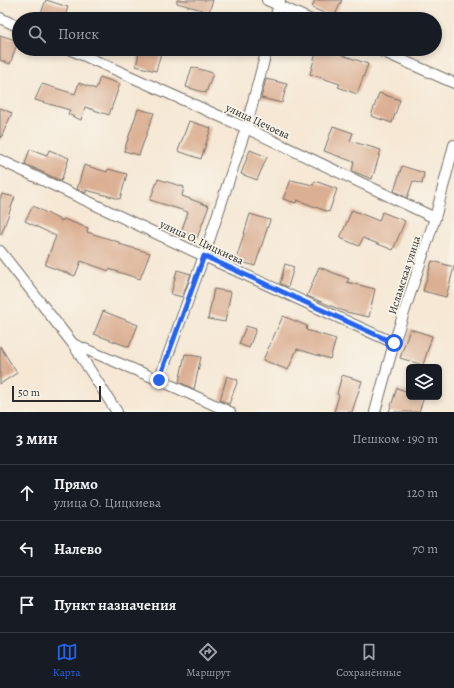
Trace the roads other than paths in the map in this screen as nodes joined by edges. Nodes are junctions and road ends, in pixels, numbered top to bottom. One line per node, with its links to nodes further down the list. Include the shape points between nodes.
1 (266, 0): 2 (street)
2 (279, 3): 3 (street)
3 (296, 12)
4 (0, 18): 5 (street)
5 (12, 24)
6 (85, 56): 10 (street, улица Цечоева)
7 (265, 56): 10 (street)
8 (393, 56): 9 (street)
9 (454, 83)
10 (246, 128): 13 (street, улица Цечоева); 15 (street)
11 (454, 145): 13 (street, Исламская улица)
12 (0, 160): 15 (street, улица О. Цицкиева)
13 (435, 218): 16 (street, Исламская улица)
14 (0, 251): 17 (street)
15 (204, 256): 16 (street, улица О. Цицкиева); 18 (street)
16 (394, 343): 21 (street, Исламская улица)
17 (73, 344): 18 (street); 19 (street)
18 (159, 380): 20 (street)
19 (117, 412)
20 (230, 412)
21 (375, 412)

